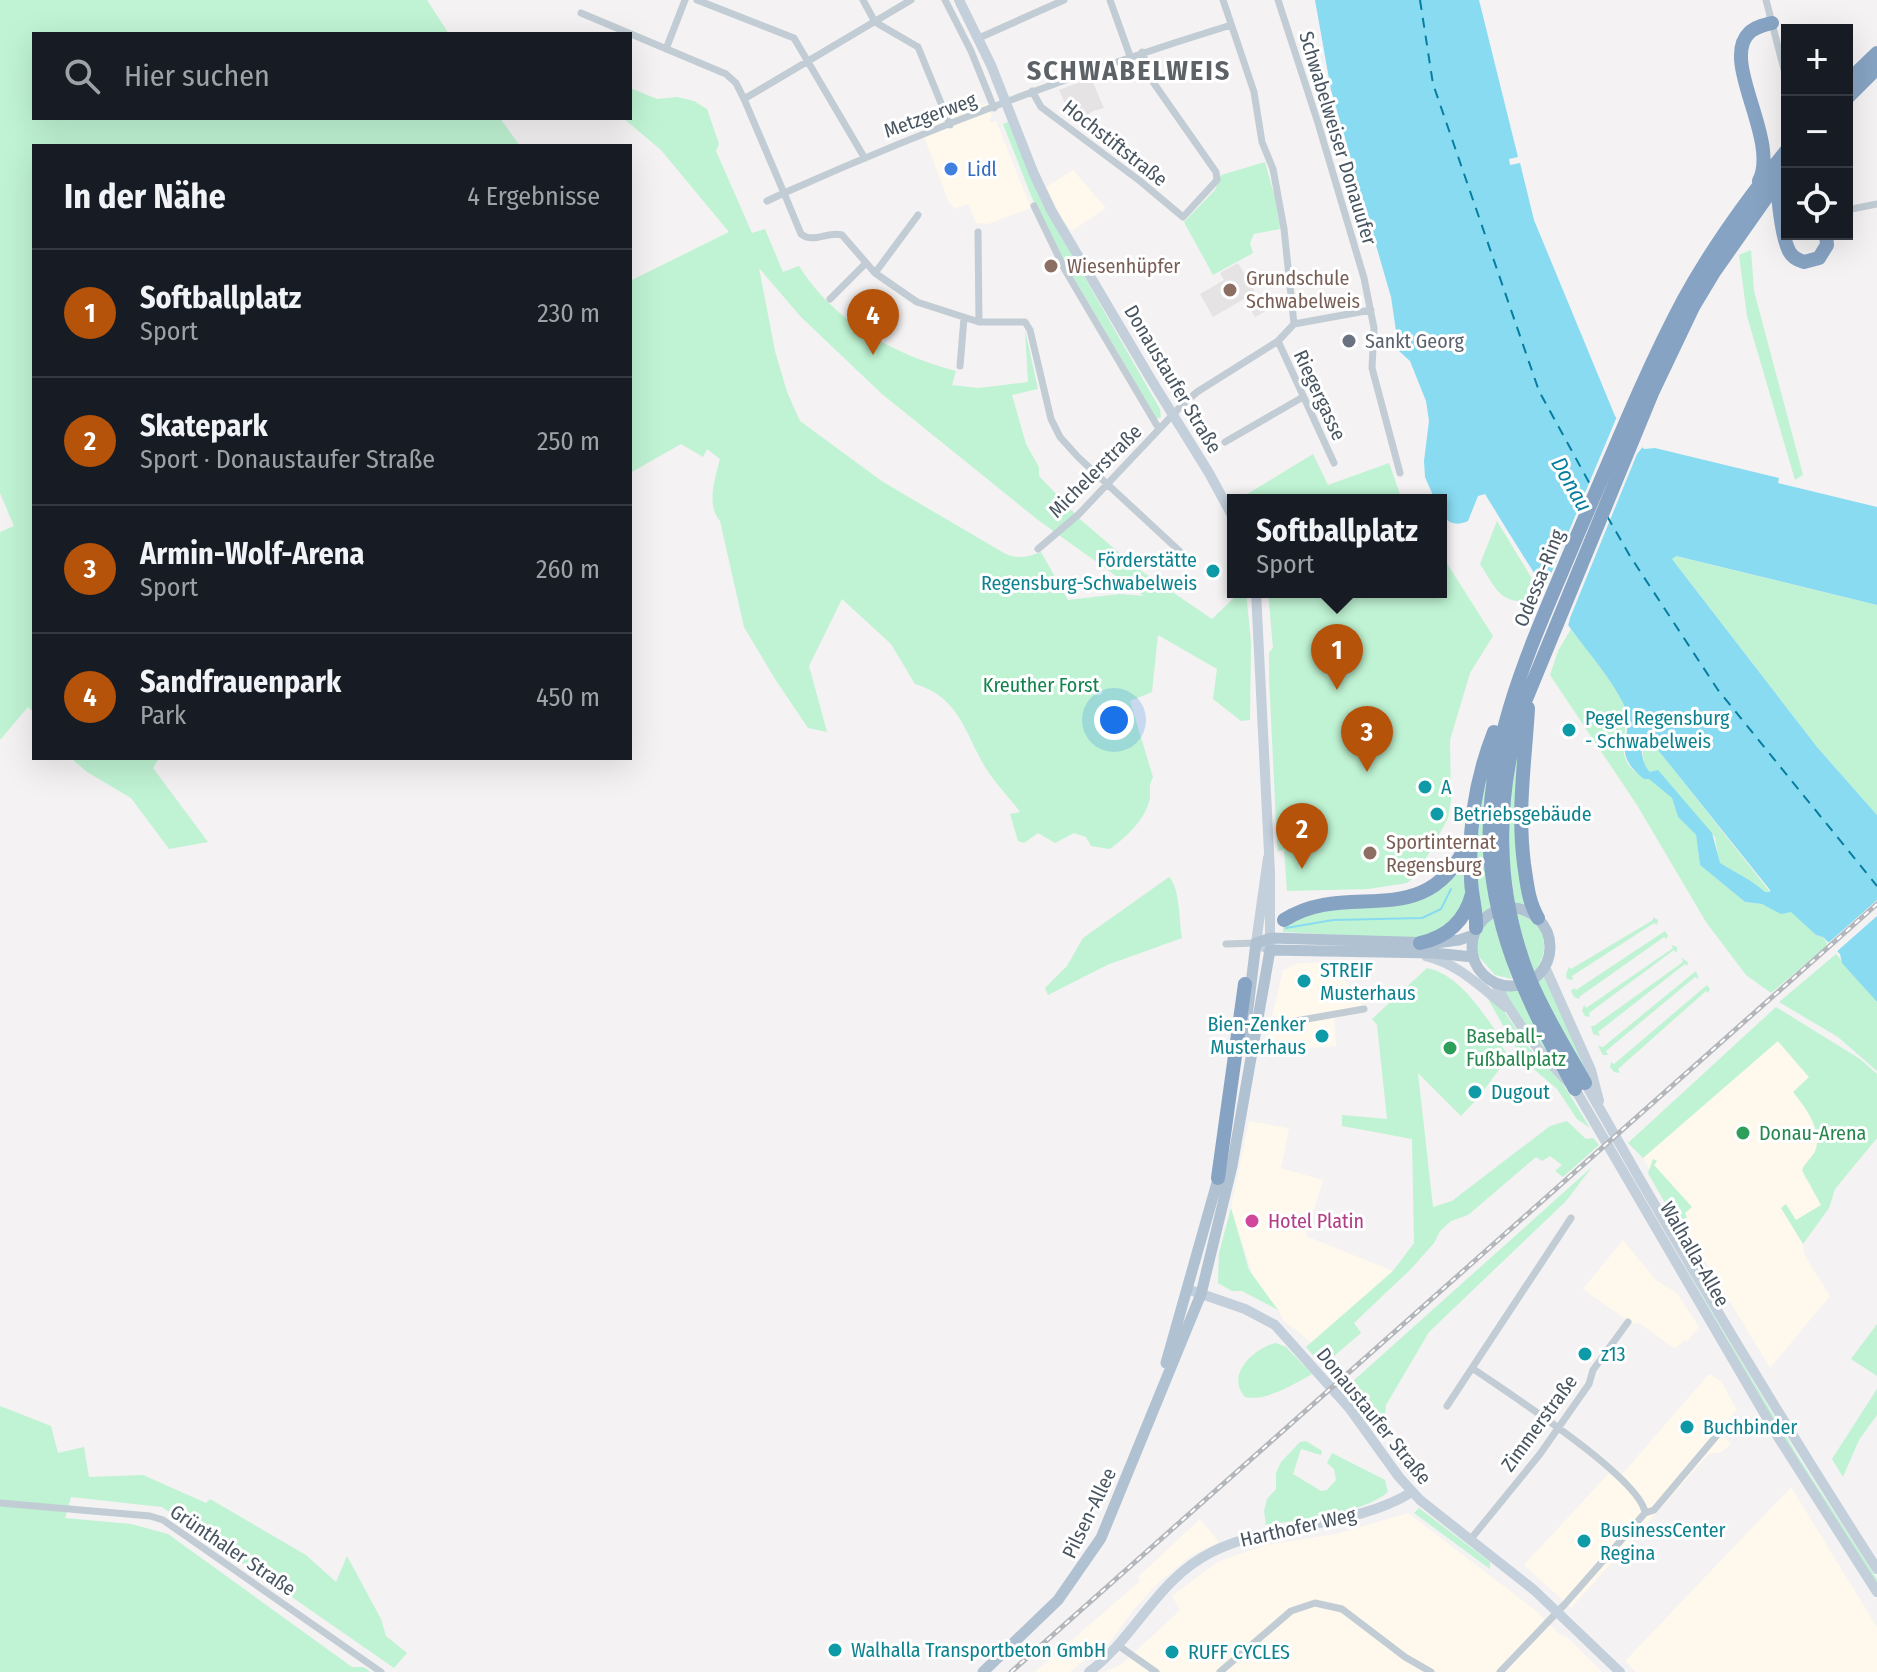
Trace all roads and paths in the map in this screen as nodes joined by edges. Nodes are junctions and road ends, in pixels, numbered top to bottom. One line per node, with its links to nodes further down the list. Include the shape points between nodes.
1 (685, 0): 19 (street)
2 (697, 0): 24 (street, Metzgerweg, via 788,35)
3 (863, 0): 13 (street)
4 (911, 0): 13 (street)
5 (945, 0): 29 (street)
6 (959, 0): 18 (main road, Donaustaufer Straße)
7 (1064, 0): 18 (street)
8 (1110, 0): 21 (street)
9 (1223, 0): 15 (street)
10 (1278, 0): 53 (street, Schwabelweiser Donauufer)
11 (1766, 0): 14 (street)
12 (581, 13): 16 (street)
13 (875, 22): 24 (street); 30 (street, via 918,47)
14 (1772, 23): 22 (street); 31 (highway, via 1751,31 1741,52)
15 (1231, 25): 20 (street, Metzgerweg); 56 (street, via 1273,169)
16 (626, 32)
17 (632, 35): 19 (street)
18 (979, 38): 28 (main road, Donaustaufer Straße)
19 (666, 49): 27 (street, via 726,74)
20 (1142, 52): 21 (street, Metzgerweg); 26 (street, Hochstiftstraße, via 1153,82 1216,172 1213,186 1183,217 1041,107)
21 (1130, 56): 26 (street, Metzgerweg)
22 (1781, 58)
23 (1876, 58): 25 (highway)
24 (809, 62): 27 (street); 34 (street, Metzgerweg)
25 (1855, 79)
26 (1032, 91): 28 (street, Metzgerweg)
27 (744, 99): 37 (street)
28 (1007, 102): 29 (street, Metzgerweg); 60 (main road, Donaustaufer Straße, via 1044,196)
29 (994, 108): 30 (street, Metzgerweg)
30 (950, 125): 34 (street, Metzgerweg)
31 (1760, 131): 32 (highway, via 1769,146); 38 (highway, via 1764,168)
32 (1781, 149)
33 (1781, 156): 38 (highway, Odessa-Ring)
34 (864, 157): 37 (street, Metzgerweg)
35 (1781, 176): 45 (highway, Odessa-Ring)
36 (1781, 178): 43 (highway, via 1776,191)
37 (784, 193): 39 (street, Metzgerweg); 50 (street, via 801,234 812,239 842,235)
38 (1752, 195): 70 (highway, Odessa-Ring, via 1683,301 1548,605)
39 (767, 201)
40 (1877, 204): 42 (street)
41 (1034, 206): 61 (street, Donaustaufer Straße, via 1070,279)
42 (1853, 209)
43 (1781, 214)
44 (918, 215): 51 (street)
45 (1753, 216): 46 (highway, via 1772,215); 70 (highway, Odessa-Ring, via 1693,307)
46 (1781, 225)
47 (978, 232): 55 (street)
48 (1786, 240): 49 (highway, via 1789,252 1804,262 1823,254)
49 (1827, 240)
50 (865, 264): 51 (street); 52 (street)
51 (875, 273): 54 (street, via 917,302)
52 (830, 299)
53 (1371, 310): 56 (street); 64 (street, Schwabelweiser Donauufer, via 1372,368)
54 (964, 318): 55 (street); 58 (street)
55 (979, 322): 65 (street, via 1019,320 1028,326 1055,429)
56 (1294, 324): 57 (street, Michelerstraße)
57 (1278, 341): 59 (street, Riegergasse); 60 (street, Michelerstraße, via 1197,392)
58 (960, 366)
59 (1303, 397): 62 (street); 63 (street, Riegergasse)
60 (1173, 415): 61 (street, Michelerstraße); 66 (main road, Donaustaufer Straße)
61 (1159, 429): 65 (street, Michelerstraße)
62 (1225, 442)
63 (1334, 463)
64 (1400, 473)
65 (1108, 483): 67 (street, Michelerstraße); 68 (street)
66 (1227, 507)
67 (1038, 549)
68 (1187, 558)
69 (1256, 598): 72 (main road)
70 (1520, 690): 71 (highway, via 1497,725 1485,757); 74 (highway, via 1520,833 1528,892); 76 (highway, Odessa-Ring, via 1498,748 1491,797 1490,854)
71 (1471, 834): 73 (highway); 75 (highway, via 1450,871 1413,897 1323,904)
72 (1268, 858): 78 (main road); 80 (main road)
73 (1472, 893): 77 (highway); 81 (highway, via 1452,928)
74 (1538, 918): 77 (main road, via 1520,908 1500,909 1482,919); 83 (main road, via 1551,945)
75 (1284, 920)
76 (1506, 923): 89 (highway, Walhalla-Allee, via 1530,992)
77 (1475, 931): 81 (main road); 82 (main road)
78 (1256, 943): 79 (street); 80 (main road); 91 (main road, via 1234,1112)
79 (1226, 944)
80 (1270, 944): 81 (main road); 88 (main road)
81 (1418, 948): 82 (main road); 87 (main road, via 1452,966)
82 (1473, 957): 84 (main road)
83 (1545, 967): 84 (main road, via 1518,986); 90 (main road, via 1591,1070)
84 (1495, 983): 87 (main road)
85 (1245, 984): 91 (highway)
86 (1364, 1009): 88 (street)
87 (1511, 1011): 89 (main road, via 1542,1055)
88 (1258, 1024): 93 (main road)
89 (1580, 1086): 90 (main road, Walhalla-Allee); 107 (main road, Walhalla-Allee, via 1778,1437)
90 (1603, 1114): 106 (main road, Walhalla-Allee, via 1759,1382)
91 (1218, 1178): 93 (main road)
92 (1571, 1218): 97 (street)
93 (1213, 1224): 94 (main road); 95 (main road)
94 (1187, 1289): 95 (main road, Donaustaufer Straße); 100 (main road, Pilsen-Allee)
95 (1201, 1294): 100 (main road, Pilsen-Allee); 102 (main road, Donaustaufer Straße, via 1275,1325 1350,1409)
96 (1628, 1322): 99 (street, Zimmerstraße)
97 (1472, 1368): 98 (street); 99 (street)
98 (1447, 1406)
99 (1558, 1428): 104 (street, via 1595,1455 1642,1502); 105 (street, Zimmerstraße)
100 (1146, 1429): 111 (main road, Pilsen-Allee, via 1114,1510 1082,1569 1046,1614)
101 (1718, 1434): 104 (street, via 1654,1510)
102 (1412, 1492): 105 (main road, Donaustaufer Straße); 109 (main road, Harthofer Weg, via 1375,1508 1252,1536 1210,1553 1169,1583)
103 (0, 1503): 110 (street, Grünthaler Straße, via 163,1520)
104 (1645, 1513): 108 (street)
105 (1470, 1540): 108 (main road, Donaustaufer Straße)
106 (1877, 1569)
107 (1877, 1592)
108 (1558, 1611): 116 (street); 117 (main road, Donaustaufer Straße)
109 (1119, 1646): 112 (main road, Harthofer Weg); 113 (street)
110 (381, 1672)
111 (983, 1672)
112 (1089, 1672)
113 (1156, 1672)
114 (1220, 1672): 115 (street, via 1291,1611 1315,1603 1342,1609)
115 (1431, 1672)
116 (1500, 1672)
117 (1620, 1672)

